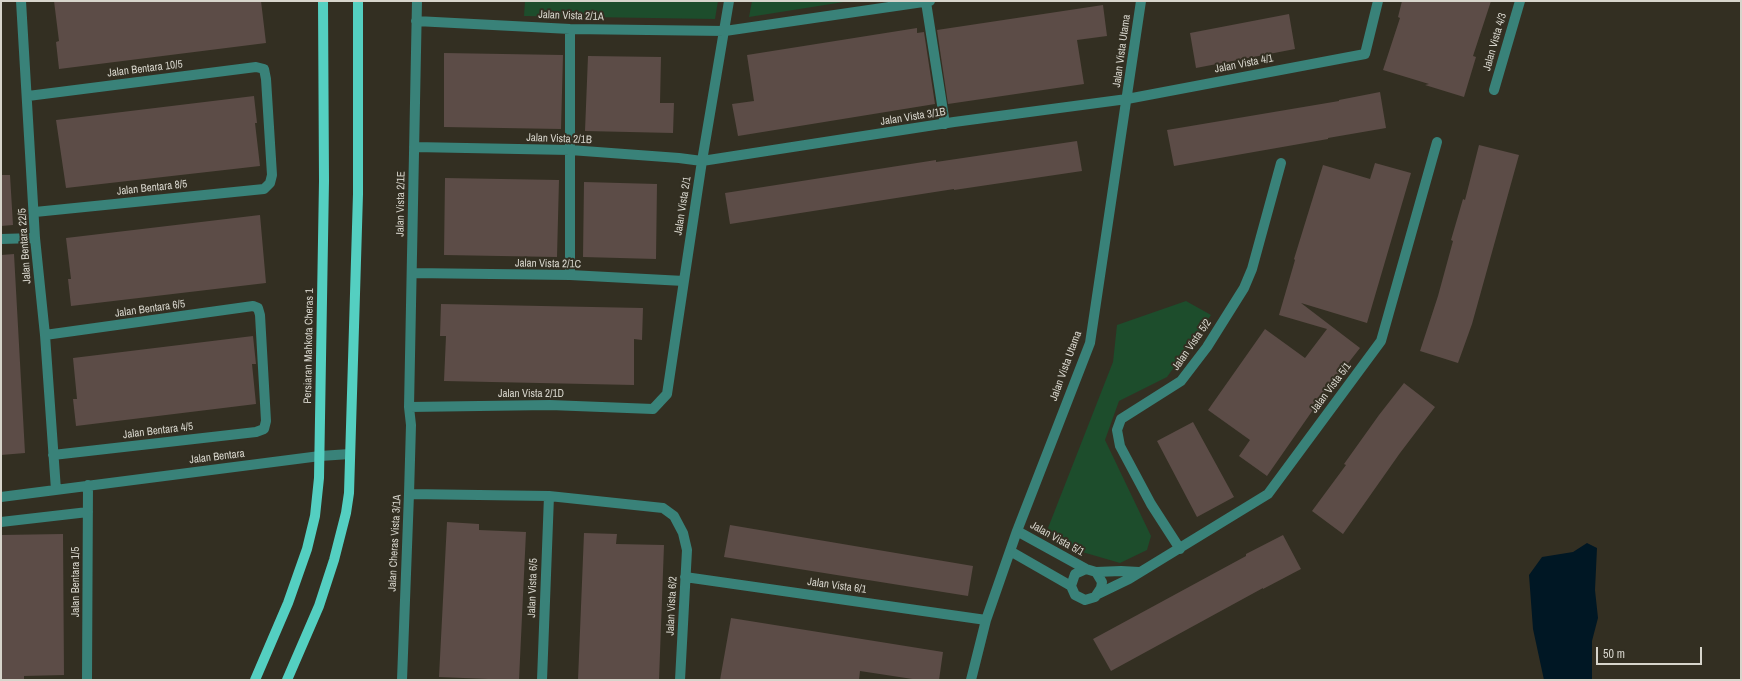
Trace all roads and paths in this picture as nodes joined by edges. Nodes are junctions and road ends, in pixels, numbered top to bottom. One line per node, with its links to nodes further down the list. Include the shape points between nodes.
1 (21, 1): 14 (street, Jalan Bentara 22/5)
2 (323, 1): 35 (main road, Persiaran Mahkota Cheras 1, via 324,181)
3 (358, 1): 33 (main road, via 358,194)
4 (417, 1): 10 (street, Jalan Vista 2/1E)
5 (729, 1): 12 (street, Jalan Vista 2/1)
6 (928, 1): 12 (street, Jalan Vista 2/1A); 16 (street)
7 (1141, 1): 15 (street, Jalan Vista Utama)
8 (1378, 1): 15 (street, Jalan Vista 4/1, via 1365,54)
9 (1520, 1): 13 (street, Jalan Vista 4/3)
10 (416, 21): 11 (street, Jalan Vista 2/1A); 18 (street, Jalan Vista 2/1E)
11 (570, 28): 12 (street, Jalan Vista 2/1A); 19 (street)
12 (725, 31): 20 (street, Jalan Vista 2/1)
13 (1494, 90)
14 (28, 96): 22 (street, Jalan Bentara 10/5, via 256,67 264,69 272,176); 23 (street, Jalan Bentara 22/5)
15 (1127, 98): 16 (street, Jalan Vista 3/1B); 43 (street, Jalan Vista Utama, via 1090,343)
16 (945, 124): 20 (street, Jalan Vista 3/1B)
17 (1437, 142): 44 (street, Jalan Vista 5/1, via 1381,341 1268,494)
18 (414, 147): 19 (street, Jalan Vista 2/1B); 26 (street, Jalan Vista 2/1E)
19 (570, 150): 20 (street, Jalan Vista 2/1B); 27 (street)
20 (702, 162): 28 (street, Jalan Vista 2/1)
21 (1281, 163): 44 (street, Jalan Vista 5/2, via 1252,269 1244,288 1207,347 1181,381 1121,419 1117,430 1120,446 1151,504)
22 (270, 183): 23 (street, Jalan Bentara 8/5, via 264,189)
23 (34, 212): 24 (street, Jalan Bentara 22/5)
24 (35, 238): 25 (street); 29 (street, Jalan Bentara 22/5)
25 (1, 239)
26 (412, 273): 27 (street, Jalan Vista 2/1C); 30 (street, Jalan Vista 2/1E)
27 (570, 275): 28 (street, Jalan Vista 2/1C)
28 (684, 281): 31 (street, Jalan Vista 2/1, via 667,394)
29 (45, 336): 32 (street, Jalan Bentara 6/5, via 253,306 258,308 266,421); 34 (street, Jalan Bentara 22/5)
30 (409, 407): 31 (street, Jalan Vista 2/1D, via 550,405); 38 (street, Jalan Cheras Vista 3/1A)
31 (653, 409)
32 (264, 429): 34 (street, Jalan Bentara 4/5)
33 (350, 454): 35 (street, Jalan Bentara); 55 (main road, via 346,513 334,560 319,606)
34 (53, 455): 37 (street, Jalan Bentara 22/5)
35 (320, 456): 36 (street, Jalan Bentara); 54 (main road, Persiaran Mahkota Cheras 1, via 315,516 307,549 288,603)
36 (88, 485): 37 (street, Jalan Bentara); 41 (street, Jalan Bentara 1/5)
37 (56, 490): 40 (street, Jalan Bentara)
38 (409, 494): 39 (street, Jalan Vista 6/2); 56 (street, Jalan Cheras Vista 3/1A)
39 (549, 496): 49 (street, Jalan Vista 6/2, via 663,508 674,516 683,533 687,550); 57 (street, Jalan Vista 6/5)
40 (1, 497)
41 (88, 512): 42 (street); 53 (street, Jalan Bentara 1/5)
42 (1, 522)
43 (1017, 531): 45 (street, Jalan Vista Utama); 46 (street, Jalan Vista 5/1)
44 (1180, 549): 48 (street, Jalan Vista 5/1)
45 (1010, 550): 50 (street); 52 (street, Jalan Vista Utama)
46 (1086, 569): 47 (street); 50 (street, via 1075,574)
47 (1096, 572): 48 (street); 51 (street, via 1102,582)
48 (1139, 572): 51 (street, Jalan Vista 5/1)
49 (685, 577): 52 (street, Jalan Vista 6/1); 58 (street, Jalan Vista 6/2)
50 (1071, 586): 51 (street, via 1075,595 1085,600)
51 (1098, 594)
52 (986, 620): 59 (street, Jalan Vista Utama)
53 (88, 680)
54 (255, 680)
55 (286, 680)
56 (402, 680)
57 (542, 680)
58 (680, 680)
59 (971, 680)

